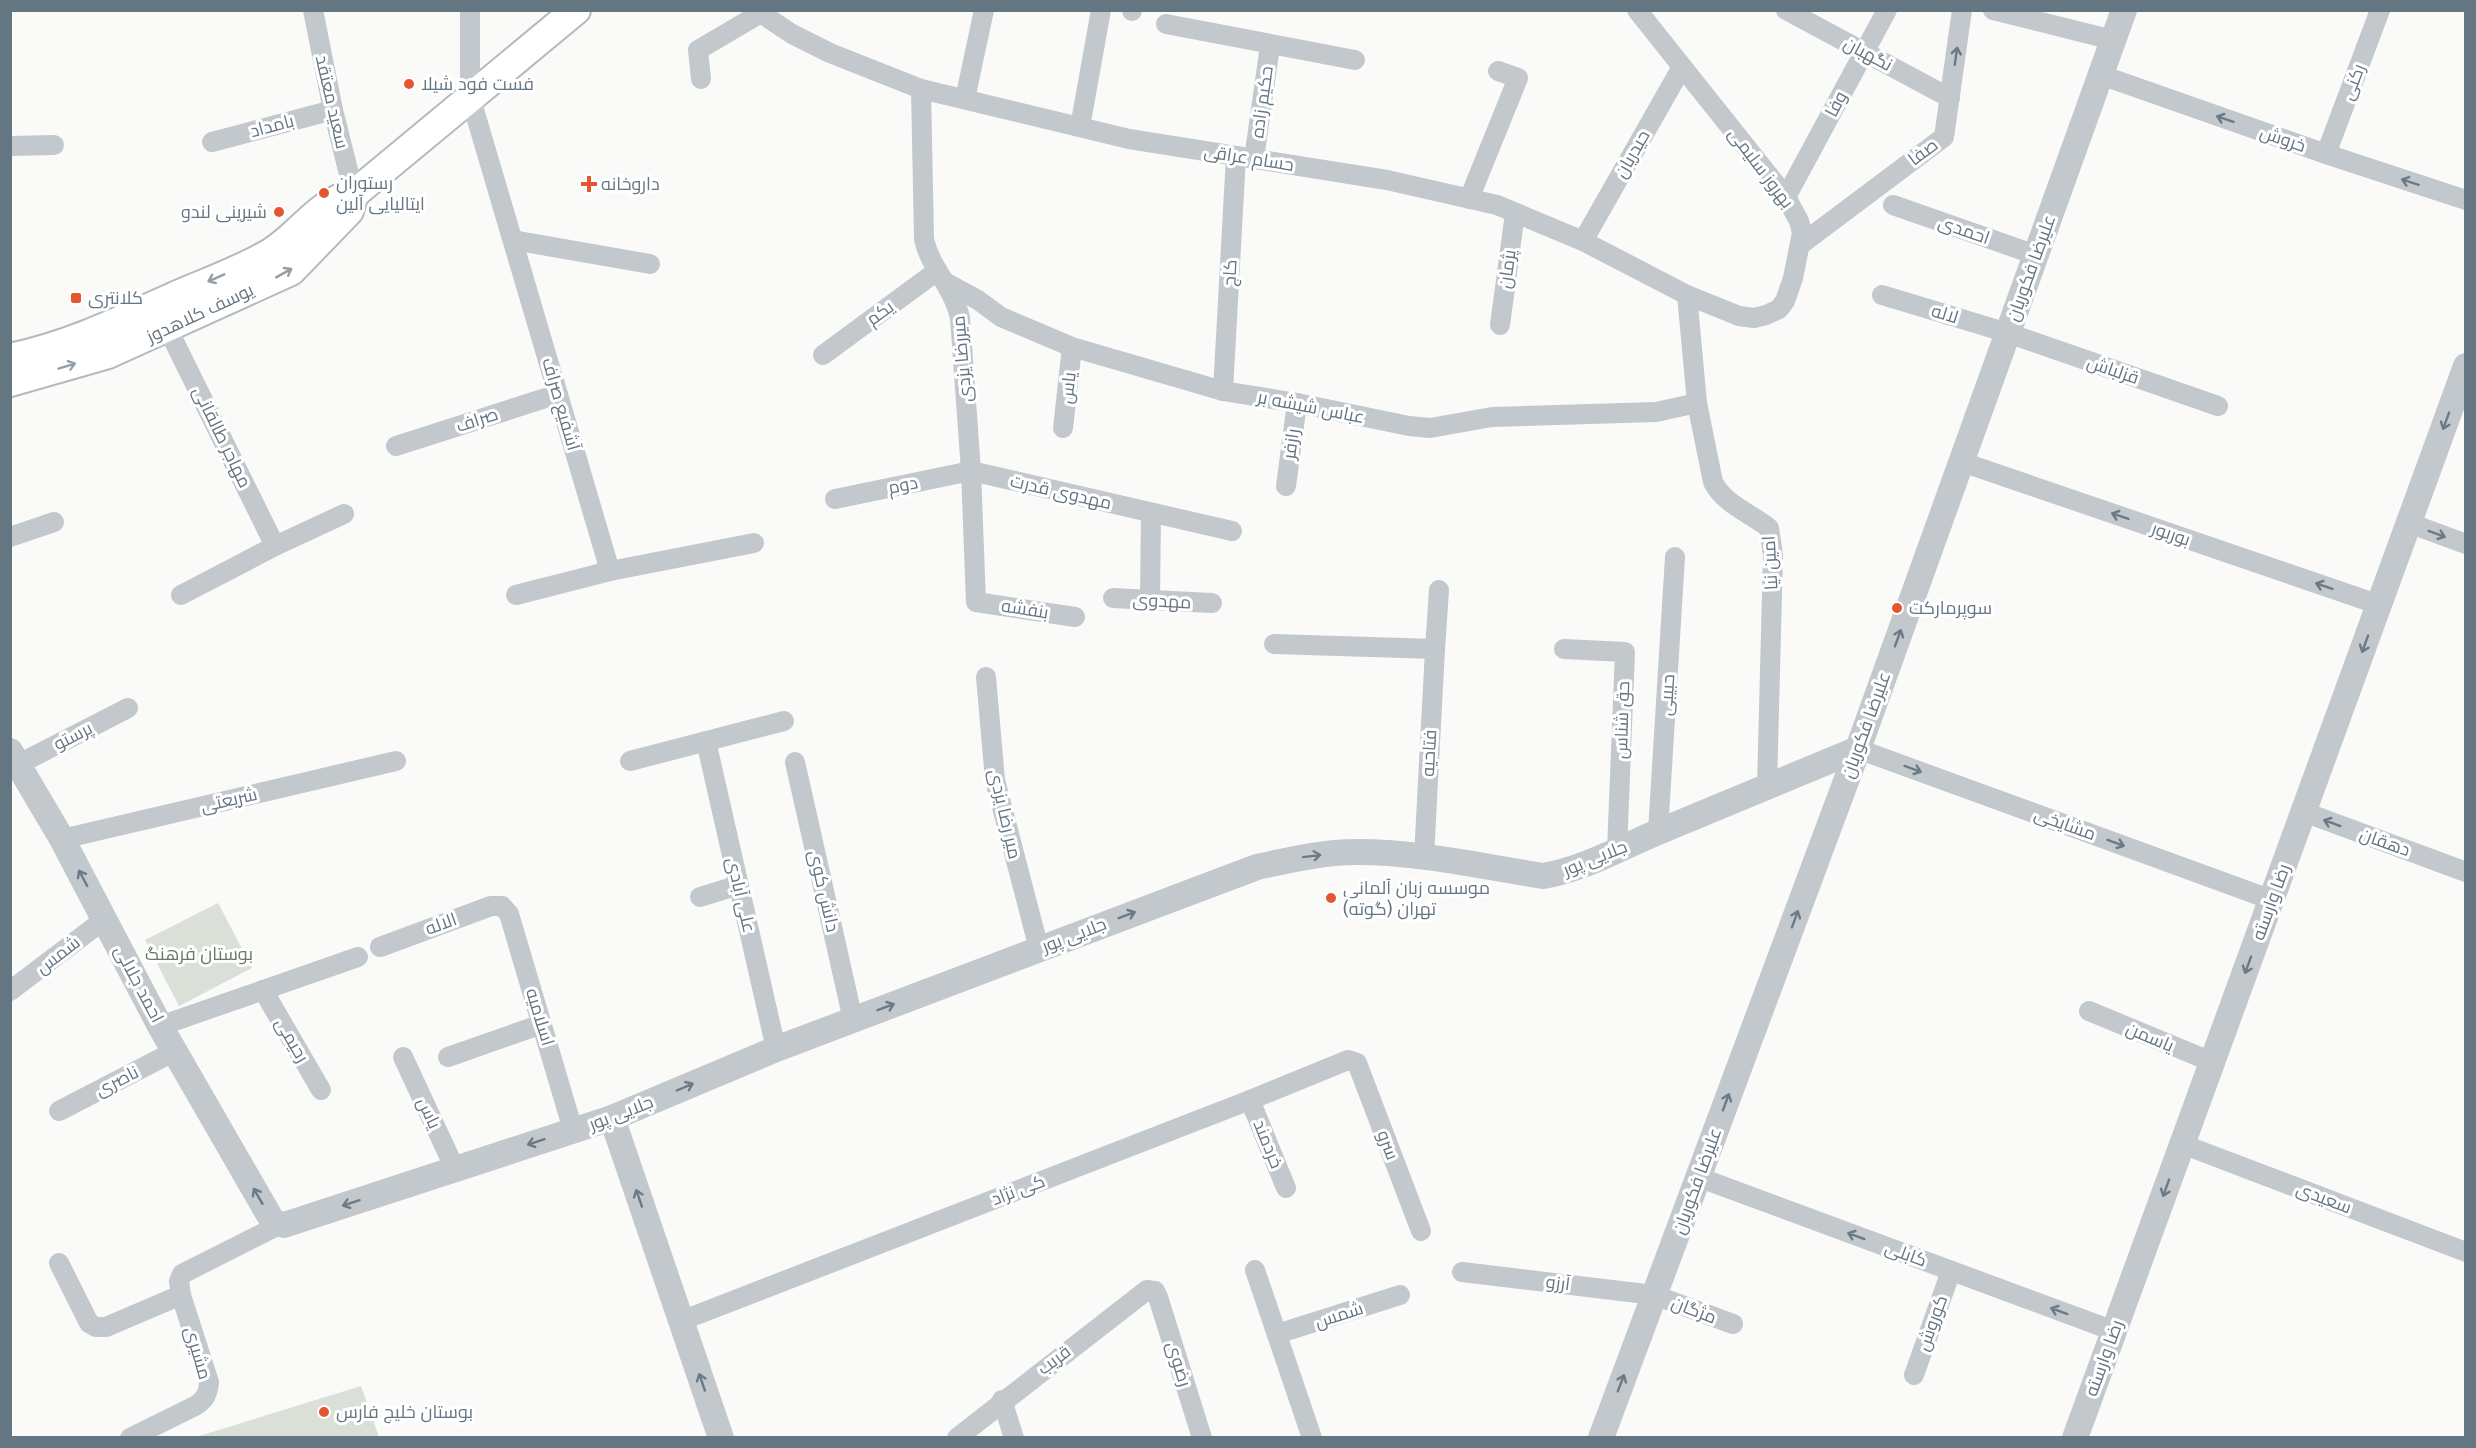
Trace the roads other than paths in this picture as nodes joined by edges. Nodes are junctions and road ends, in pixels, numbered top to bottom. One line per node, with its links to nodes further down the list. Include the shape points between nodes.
1 (313, 10): 27 (street, سعید معتقد)
2 (470, 10): 24 (street, آشفیع صراف)
3 (576, 10): 24 (main road, یوسف کلاهدوز)
4 (984, 10): 26 (street)
5 (1101, 10): 28 (street)
6 (1786, 10): 17 (street, نگهبان)
7 (1887, 10): 17 (street, وفا)
8 (1993, 10): 15 (street)
9 (2124, 10): 15 (street, علیرضا فکوریان)
10 (2380, 10): 32 (street, رکنی)
11 (757, 12): 22 (street, via 698,50); 23 (street, حسام عراقی, via 830,53)
12 (1642, 12): 19 (street, بهروز سلیمی)
13 (1959, 12): 25 (street, صفا, one-way to 13)
14 (1166, 24): 16 (street, حکیم زاده)
15 (2114, 40): 21 (street, علیرضا فکوریان)
16 (1270, 46): 18 (street, حکیم زاده); 33 (street, حکیم زاده)
17 (1864, 52): 25 (street, نگهبان); 35 (street, وفا)
18 (1355, 60)
19 (1682, 67): 35 (street, بهروز سلیمی); 41 (street, حیدریان)
20 (1498, 71): 36 (street, via 1518,78)
21 (2101, 75): 32 (street, خروش, one-way to 21); 43 (street, علیرضا فکوریان)
22 (701, 79)
23 (921, 89): 26 (street, حسام عراقی); 45 (street, میررضا یزدی, via 924,239)
24 (470, 96): 34 (main road, یوسف کلاهدوز); 40 (street, آشفیع صراف)
25 (1950, 98): 42 (street, صفا, via 1944,137)
26 (965, 99): 28 (street, حسام عراقی)
27 (333, 111): 29 (street, بامداد); 34 (street, سعید معتقد)
28 (1080, 127): 33 (street, حسام عراقی, via 1129,139)
29 (212, 142)
30 (54, 145): 31 (street)
31 (10, 146)
32 (2326, 154): 37 (street, خروش, one-way to 32)
33 (1245, 157): 36 (street, حسام عراقی, via 1387,180); 57 (street, کاج)
34 (354, 194): 49 (main road, یوسف کلاهدوز, via 328,204 267,255)
35 (1786, 197): 42 (street, بهروز سلیمی, via 1801,226)
36 (1469, 199): 39 (street, حسام عراقی)
37 (2466, 200)
38 (1893, 205): 43 (street, احمدی)
39 (1515, 213): 41 (street, حسام عراقی); 50 (street, پژمان)
40 (513, 240): 44 (street); 58 (street, آشفیع صراف)
41 (1583, 241): 46 (street, حسام عراقی)
42 (1800, 244): 48 (street, بهروز سلیمی, via 1785,302 1779,309 1754,318)
43 (2036, 255): 51 (street, علیرضا فکوریان)
44 (650, 264)
45 (941, 277): 52 (street, عباس شیشه بر, via 1001,317); 53 (street, یکم); 65 (street, میررضا یزدی, via 960,318)
46 (1687, 295): 48 (street, حسام عراقی); 60 (street, امین نیا)
47 (1882, 295): 51 (street, لاله)
48 (1738, 316)
49 (161, 317): 54 (main road, یوسف کلاهدوز); 56 (main road, یوسف کلاهدوز, one-way to 49, via 108,354); 76 (street, مهاجر طالقانی)
50 (1500, 325)
51 (2008, 333): 61 (street, قزلباش); 64 (street, علیرضا فکوریان)
52 (1072, 348): 57 (street, عباس شیشه بر); 62 (street, یاس)
53 (823, 355)
54 (10, 358)
55 (2466, 366): 71 (street, رضا وارسته, one-way to 71)
56 (10, 382)
57 (1223, 391): 59 (street, عباس شیشه بر)
58 (558, 394): 63 (street, صراف); 78 (street, آشفیع صراف)
59 (1297, 402): 60 (street, عباس شیشه بر, via 1430,428 1492,417 1656,412); 66 (street, رازفر)
60 (1697, 402): 100 (street, امین نیا, via 1718,491 1769,528 1773,555)
61 (2218, 406)
62 (1063, 428)
63 (396, 446)
64 (1962, 462): 86 (street, بوربور, one-way to 64); 95 (street, علیرضا فکوریان, one-way to 64)
65 (971, 471): 67 (street, دوم); 68 (street, مهدوی قدرت); 84 (street, میررضا یزدی)
66 (1286, 486)
67 (835, 499)
68 (1151, 513): 72 (street, مهدوی قدرت); 83 (street)
69 (344, 514): 76 (street)
70 (54, 522): 73 (street)
71 (2409, 524): 75 (street, one-way to 75); 86 (street, رضا وارسته)
72 (1232, 531)
73 (10, 537)
74 (754, 543): 78 (street)
75 (2466, 544)
76 (275, 546): 80 (street)
77 (1675, 557): 102 (street, حبیبی)
78 (610, 571): 81 (street)
79 (1440, 590): 89 (street, فتاحیه)
80 (182, 595)
81 (516, 595)
82 (1113, 598): 83 (street, مهدوی)
83 (1150, 600): 85 (street, مهدوی)
84 (976, 602): 87 (street, بنفشه)
85 (1212, 603)
86 (2380, 605): 101 (street, رضا وارسته, one-way to 101)
87 (1075, 617)
88 (1274, 644): 89 (street)
89 (1435, 648): 105 (street, فتاحیه)
90 (1564, 648): 104 (street, حق شناس, via 1625,652)
91 (986, 677): 113 (street, میر رضا یزدی, via 995,780)
92 (128, 708): 96 (street, پرستو)
93 (784, 721): 94 (street)
94 (706, 741): 98 (street); 107 (street, علی آبادی)
95 (1858, 749): 100 (street, جلایی پور); 109 (street, مشایخی, one-way to 109); 134 (street, علیرضا فکوریان, one-way to 95)
96 (15, 758): 103 (street, احمد جلالی)
97 (396, 761): 103 (street, شریعتی)
98 (630, 761)
99 (795, 762): 118 (street, دانش کوی)
100 (1767, 787): 102 (street, جلایی پور)
101 (2304, 812): 106 (street, دهقان, one-way to 101); 109 (street, رضا وارسته)
102 (1658, 832): 104 (street, جلایی پور)
103 (62, 839): 111 (street, احمد جلالی, one-way to 103)
104 (1617, 850): 105 (street, جلایی پور, via 1576,869 1543,876)
105 (1424, 857): 113 (street, جلایی پور, one-way to 105, via 1257,867 1355,852)
106 (2466, 872)
107 (739, 885): 108 (street); 121 (street, علی آبادی)
108 (700, 897)
109 (2272, 900): 126 (street, رضا وارسته, one-way to 126)
110 (502, 906): 112 (street, الاله, via 490,906); 119 (street, اسلامیه, via 508,914)
111 (105, 919): 116 (street, شمس); 120 (street, احمد جلالی)
112 (380, 946)
113 (1039, 949): 118 (street, جلایی پور, one-way to 113)
114 (358, 957): 115 (street)
115 (263, 990): 120 (street); 127 (street, رحیمی)
116 (10, 991)
117 (2089, 1011): 126 (street, یاسمن)
118 (853, 1020): 121 (street, جلایی پور)
119 (542, 1024): 124 (street); 131 (street, اسلامیه)
120 (160, 1026): 122 (street, احمد جلالی)
121 (776, 1049): 130 (street, جلایی پور, one-way to 121)
122 (175, 1051): 129 (street, ناصری); 136 (street, احمد جلالی, one-way to 122, via 273,1222)
123 (403, 1057): 133 (street, یاس)
124 (448, 1057)
125 (1353, 1060): 128 (street, کی نژاد); 137 (street, سرو)
126 (2212, 1062): 132 (street, رضا وارسته)
127 (321, 1090)
128 (1250, 1100): 135 (street, خردمند); 147 (street, کی نژاد)
129 (58, 1111)
130 (612, 1118): 131 (street, جلایی پور); 147 (street, one-way to 130)
131 (573, 1130): 133 (street, جلایی پور, one-way to 133)
132 (2182, 1144): 138 (street, سعیدی); 149 (street, رضا وارسته, one-way to 149)
133 (455, 1169): 136 (street, جلایی پور, one-way to 136)
134 (1698, 1177): 141 (street, کابلی, one-way to 134); 146 (street, علیرضا فکوریان)
135 (1286, 1188)
136 (289, 1223): 144 (street, via 182,1274)
137 (1422, 1231)
138 (2466, 1252)
139 (59, 1263): 144 (street, via 89,1323 96,1327 106,1327)
140 (1255, 1270): 150 (street)
141 (1951, 1271): 149 (street, کابلی, one-way to 141); 151 (street, کوروش)
142 (1462, 1272): 146 (street, آرزو)
143 (1155, 1291): 152 (street, قریب, via 1147,1290); 157 (street, رضوی)
144 (181, 1295): 153 (street, مشیری, via 209,1382 208,1391 195,1406)
145 (1400, 1295): 150 (street, شمس)
146 (1654, 1295): 148 (street, مژگان); 159 (street, علیرضا فکوریان, one-way to 146)
147 (681, 1321): 154 (street, one-way to 147)
148 (1733, 1324)
149 (2114, 1331): 160 (street, رضا وارسته)
150 (1277, 1334): 158 (street)
151 (1914, 1374)
152 (1002, 1400): 155 (street, قریب); 156 (street)
153 (130, 1437)
154 (721, 1437)
155 (957, 1437)
156 (1014, 1437)
157 (1202, 1437)
158 (1312, 1437)
159 (1601, 1437)
160 (2075, 1437)

